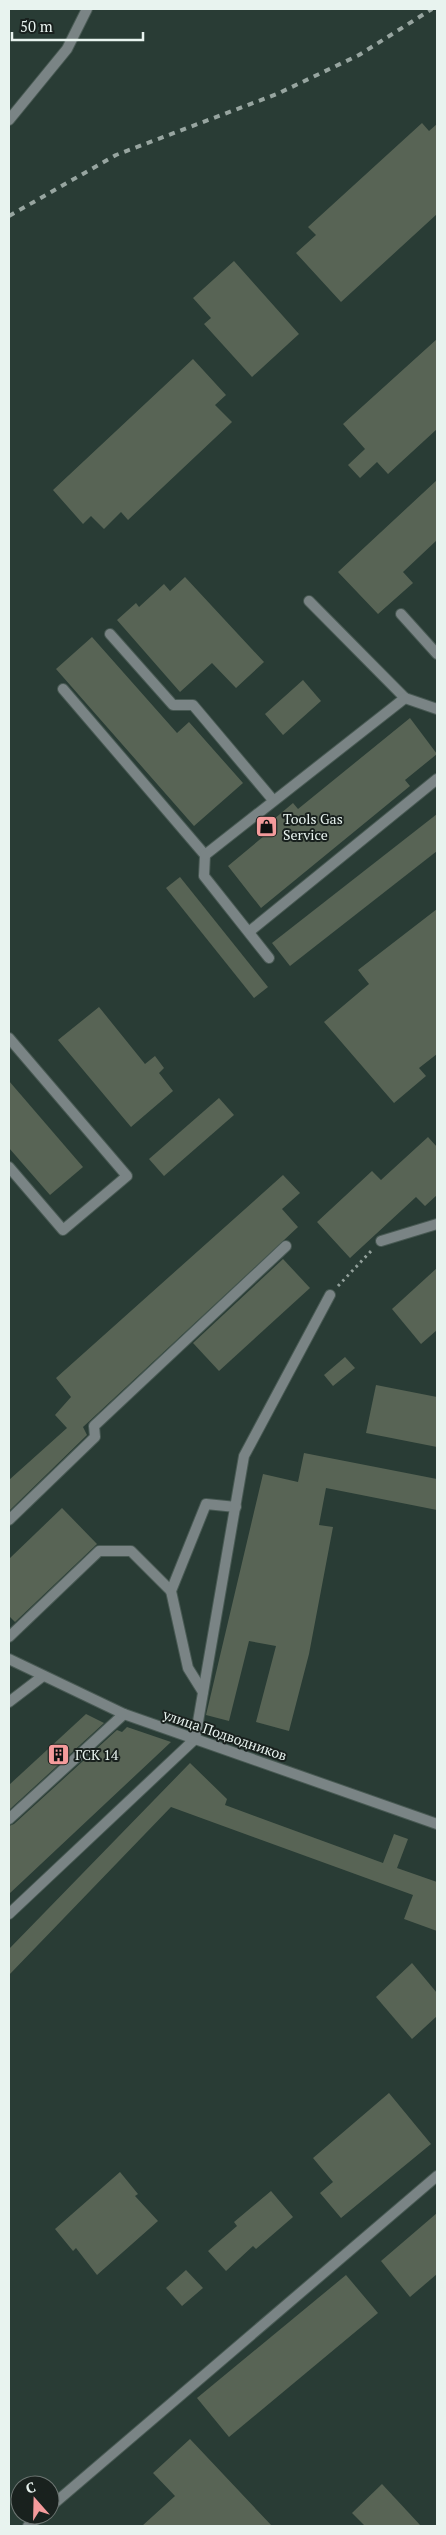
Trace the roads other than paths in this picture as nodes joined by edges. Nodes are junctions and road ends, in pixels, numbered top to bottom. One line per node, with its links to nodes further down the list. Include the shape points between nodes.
1 (87, 9): 2 (street, via 67,49)
2 (9, 120)
3 (309, 601): 8 (street)
4 (400, 614): 6 (street)
5 (110, 634): 11 (street, via 173,705 193,705)
6 (437, 654)
7 (63, 689): 12 (street)
8 (405, 698): 9 (street); 11 (street)
9 (437, 709)
10 (437, 779): 13 (street)
11 (273, 800): 12 (street)
12 (204, 855): 13 (street, via 204,876)
13 (250, 930): 14 (street)
14 (269, 958)
15 (9, 1038): 16 (street, via 126,1176 63,1230)
16 (9, 1167)
17 (437, 1224): 18 (street)
18 (381, 1241)
19 (286, 1246): 22 (street, via 94,1426 95,1437)
20 (330, 1295): 21 (street, via 244,1456)
21 (236, 1507): 23 (street, via 206,1504); 27 (street)
22 (9, 1520)
23 (170, 1591): 24 (street, via 131,1551 99,1551); 27 (street, via 188,1668)
24 (9, 1637)
25 (9, 1659): 26 (street, улица Подводников)
26 (43, 1676): 28 (street); 29 (street, улица Подводников)
27 (203, 1692): 30 (street)
28 (9, 1702)
29 (124, 1714): 30 (street, улица Подводников); 31 (street)
30 (195, 1739): 32 (street, улица Подводников); 33 (street)
31 (9, 1819)
32 (437, 1824)
33 (9, 1914)
34 (437, 2176): 35 (street)
35 (60, 2498)

